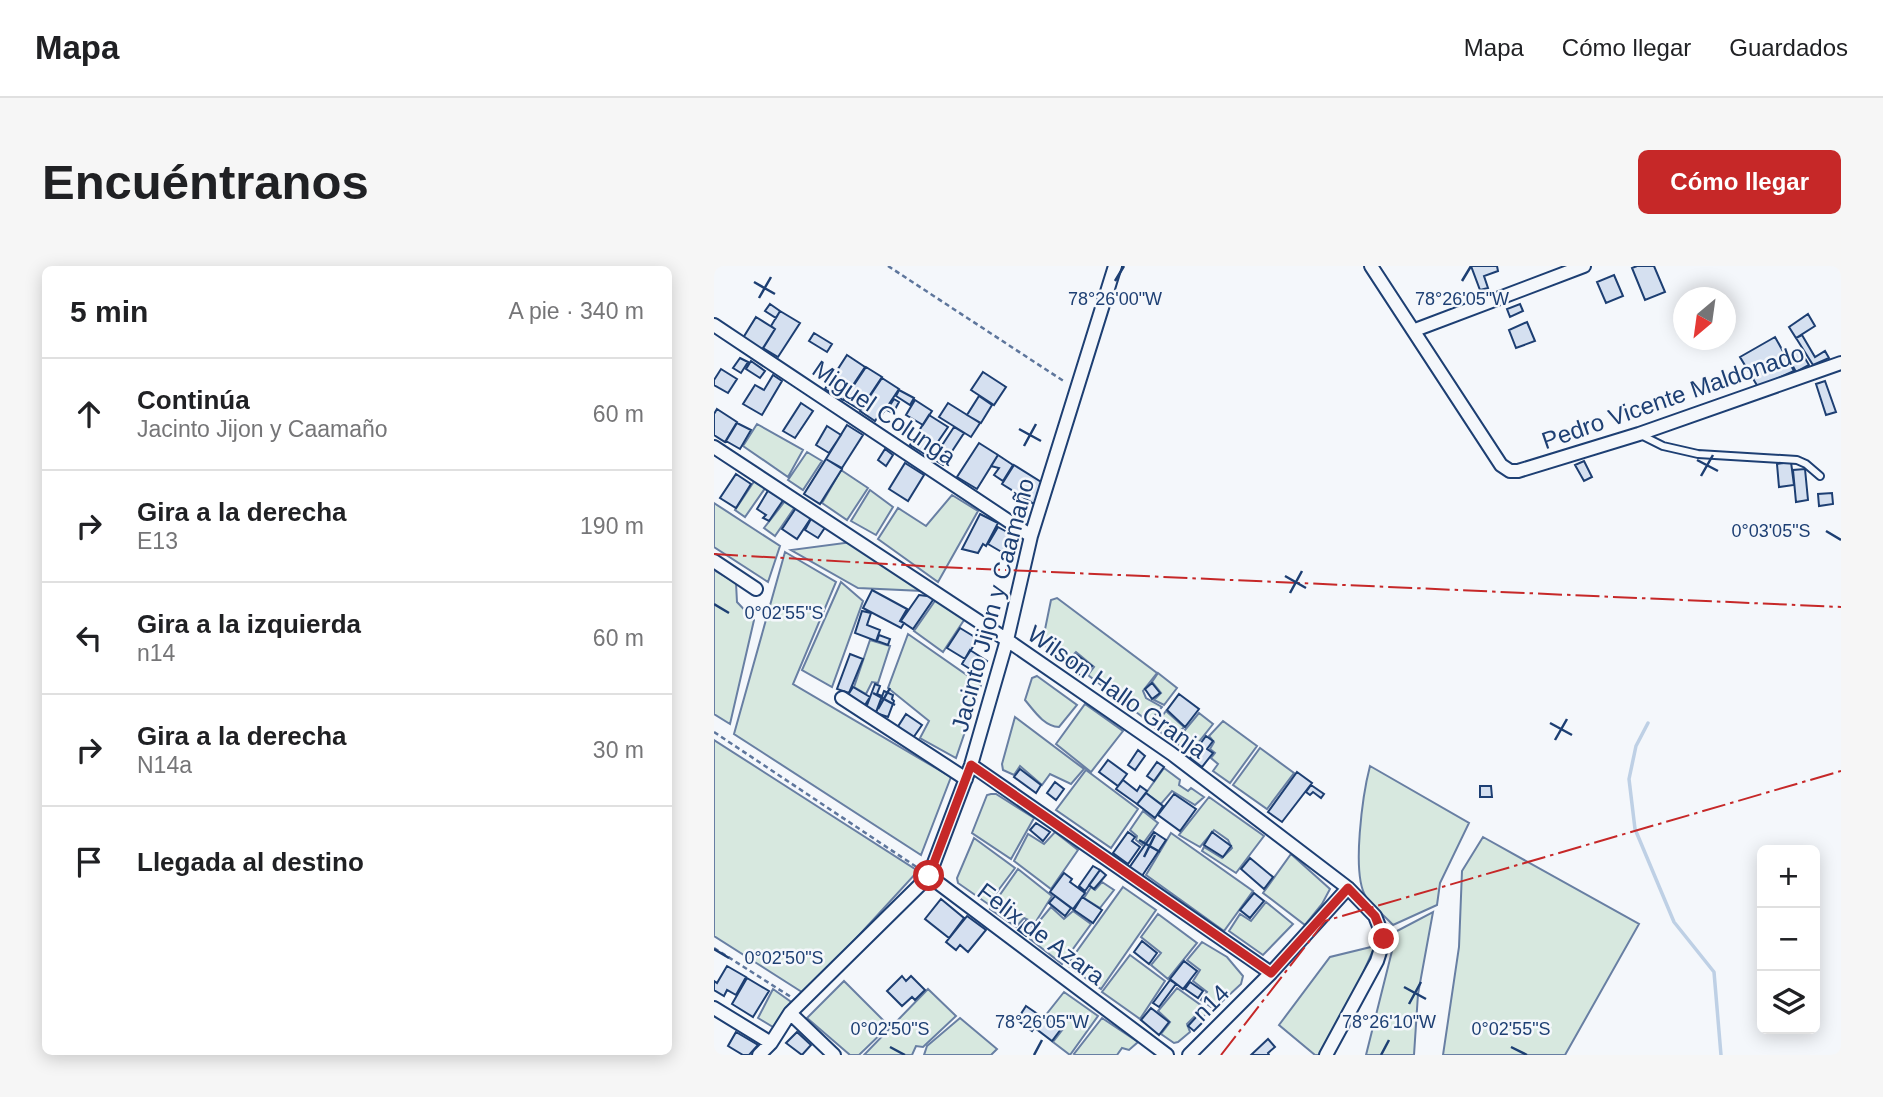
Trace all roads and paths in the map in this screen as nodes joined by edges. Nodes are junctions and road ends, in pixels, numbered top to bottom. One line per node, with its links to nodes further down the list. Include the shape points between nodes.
1 (888, 266): 8 (path)
2 (1115, 266): 8 (street, Jacinto Jijon y Caamaño)
3 (1371, 266): 6 (street)
4 (1584, 266): 6 (street)
5 (714, 325): 12 (street, Miguel Colunga)
6 (1415, 330): 9 (street, Pedro Vicente Maldonado, via 1510,471)
7 (1841, 363): 9 (street, Pedro Vicente Maldonado)
8 (1077, 390): 12 (street, Jacinto Jijon y Caamaño)
9 (1639, 435): 11 (lane, via 1698,454 1797,460)
10 (714, 447): 15 (street, Wilson Hallo Granja)
11 (1819, 476)
12 (1031, 536): 15 (street, Jacinto Jijon y Caamaño)
13 (714, 561): 14 (street)
14 (756, 589)
15 (1007, 640): 18 (street, Jacinto Jijon y Caamaño); 21 (street, Wilson Hallo Granja, via 1172,754)
16 (842, 698): 19 (street)
17 (714, 732): 20 (path)
18 (971, 765): 19 (street, Jacinto Jijon y Caamaño); 23 (street)
19 (966, 779): 20 (street, Jacinto Jijon y Caamaño)
20 (929, 876): 24 (street, Jacinto Jijon y Caamaño); 30 (street, Felix de Azara)
21 (1348, 888): 23 (street, n14); 32 (street, Wilson Hallo Granja, via 1375,916 1384,939 1377,961)
22 (714, 948): 24 (path)
23 (1271, 973): 31 (street, n14)
24 (800, 1003): 26 (street, Jacinto Jijon y Caamaño)
25 (714, 1008): 27 (street)
26 (790, 1013): 27 (street, Jacinto Jijon y Caamaño); 29 (street)
27 (771, 1043): 28 (street, Jacinto Jijon y Caamaño)
28 (760, 1055)
29 (834, 1055)
30 (1167, 1055)
31 (1189, 1055)
32 (1326, 1055)

